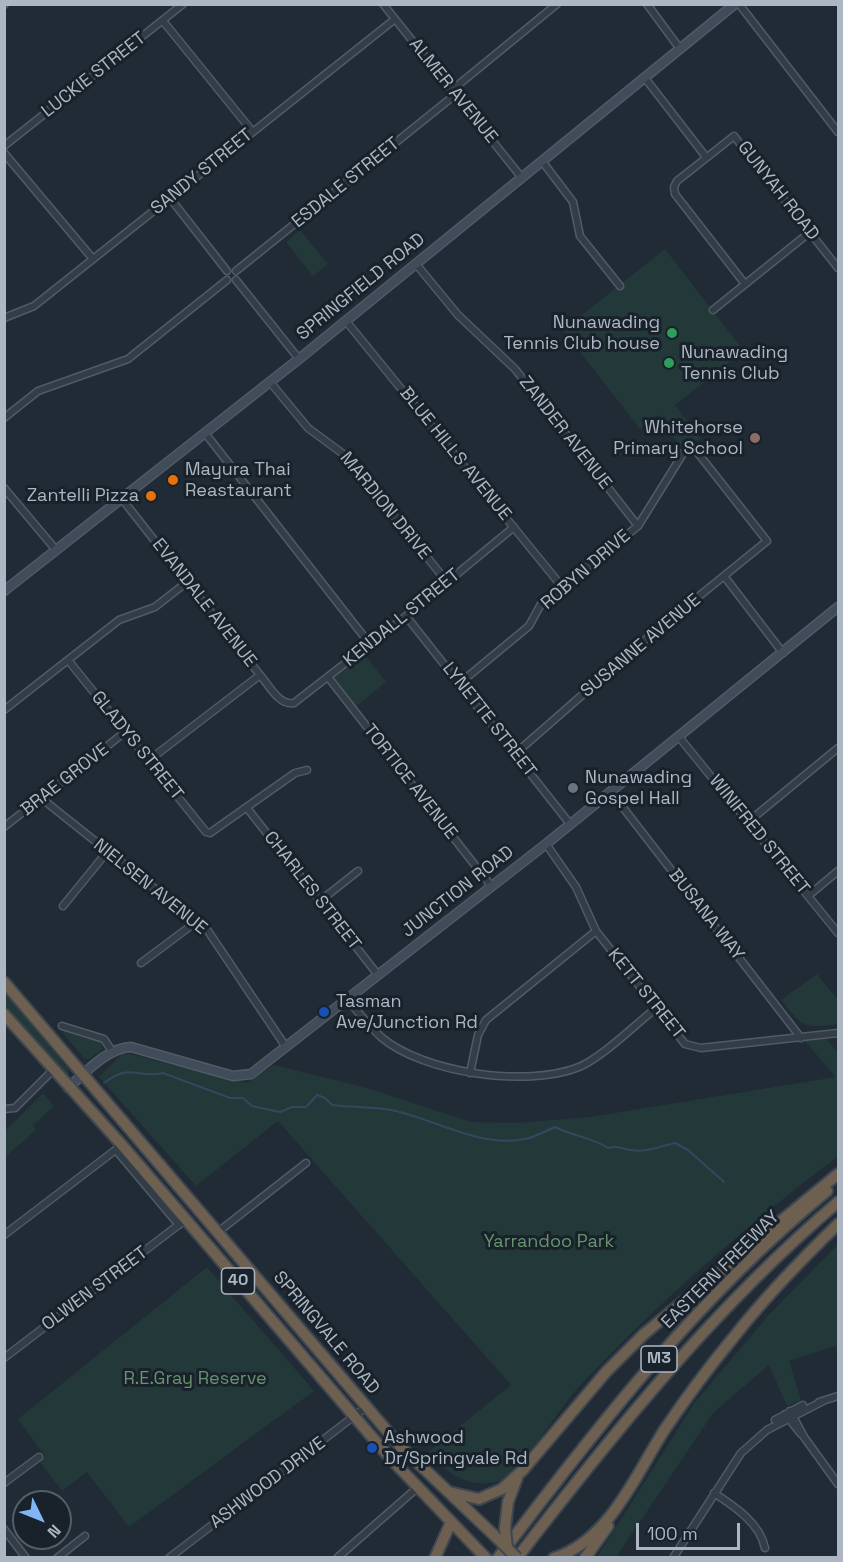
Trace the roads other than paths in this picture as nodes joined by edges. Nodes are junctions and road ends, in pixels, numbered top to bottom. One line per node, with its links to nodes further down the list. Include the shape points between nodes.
1 (183, 4): 7 (street, LUCKIE STREET)
2 (383, 4): 6 (street, ALMER AVENUE)
3 (557, 4): 10 (street, ESDALE STREET)
4 (647, 4): 8 (street)
5 (737, 4): 8 (street, SPRINGFIELD ROAD); 12 (street)
6 (395, 19): 10 (street, ALMER AVENUE); 11 (street, SANDY STREET)
7 (163, 21): 11 (street); 13 (street, LUCKIE STREET)
8 (680, 49): 9 (street, SPRINGFIELD ROAD)
9 (645, 78): 15 (street); 16 (street, SPRINGFIELD ROAD)
10 (454, 92): 17 (street, ALMER AVENUE); 24 (street, ESDALE STREET)
11 (252, 131): 18 (street, SANDY STREET)
12 (838, 132)
13 (6, 142)
14 (4, 153): 20 (street)
15 (706, 157): 19 (street, GUNYAH ROAD, via 729,138 739,139); 27 (street, GUNYAH ROAD, via 676,181 675,194)
16 (542, 161): 17 (street, SPRINGFIELD ROAD); 28 (street, via 573,202 580,236)
17 (522, 178): 21 (street, SPRINGFIELD ROAD)
18 (170, 198): 20 (street, SANDY STREET); 23 (street)
19 (810, 232): 22 (street, GUNYAH ROAD); 27 (street)
20 (93, 259): 30 (street, SANDY STREET, via 34,306)
21 (416, 264): 31 (street, SPRINGFIELD ROAD); 38 (street, ZANDER AVENUE, via 458,315 515,369)
22 (838, 268)
23 (227, 271): 24 (street); 25 (street)
24 (236, 271): 26 (street)
25 (227, 280): 26 (street); 34 (street, via 128,359 38,391)
26 (236, 280): 32 (street)
27 (745, 284): 29 (street)
28 (620, 286)
29 (713, 310)
30 (4, 318)
31 (346, 321): 32 (street, SPRINGFIELD ROAD); 39 (street, BLUE HILLS AVENUE)
32 (299, 359): 33 (street, SPRINGFIELD ROAD)
33 (270, 382): 35 (street, SPRINGFIELD ROAD); 44 (street, MARDION DRIVE, via 308,428 346,456)
34 (4, 418)
35 (205, 434): 37 (street, SPRINGFIELD ROAD); 49 (street)
36 (4, 488): 41 (street)
37 (122, 499): 41 (street, SPRINGFIELD ROAD); 43 (street, EVANDALE AVENUE)
38 (638, 526): 40 (street, ROBYN DRIVE, via 684,452 691,449); 45 (street, ROBYN DRIVE)
39 (514, 527): 44 (street, KENDALL STREET); 45 (street, BLUE HILLS AVENUE)
40 (767, 541): 42 (street, SUSANNE AVENUE)
41 (56, 550): 46 (street, SPRINGFIELD ROAD)
42 (724, 576): 50 (street); 60 (street, SUSANNE AVENUE)
43 (187, 582): 51 (street, via 155,607 119,620); 52 (street, EVANDALE AVENUE)
44 (447, 582): 48 (street, KENDALL STREET)
45 (563, 588): 54 (street, ROBYN DRIVE, via 541,604 530,626)
46 (4, 591)
47 (838, 608): 50 (street, JUNCTION ROAD)
48 (406, 616): 49 (street, KENDALL STREET); 54 (street, LYNETTE STREET)
49 (369, 643): 53 (street, KENDALL STREET)
50 (783, 652): 58 (street, JUNCTION ROAD)
51 (68, 660): 56 (street); 57 (street, GLADYS STREET)
52 (260, 675): 55 (street, EVANDALE AVENUE); 61 (street)
53 (328, 677): 55 (street, KENDALL STREET); 73 (street, TORTICE AVENUE)
54 (460, 683): 60 (street, LYNETTE STREET)
55 (288, 704)
56 (4, 710)
57 (125, 732): 61 (street, GLADYS STREET); 64 (street, BRAE GROVE)
58 (679, 737): 63 (street, JUNCTION ROAD); 66 (street, WINIFRED STREET)
59 (838, 748): 66 (street)
60 (516, 753): 67 (street, LYNETTE STREET)
61 (148, 761): 65 (street, GLADYS STREET, via 206,832)
62 (307, 770): 65 (street, via 296,773)
63 (611, 792): 67 (street, JUNCTION ROAD); 88 (street, BUSANA WAY)
64 (41, 798): 68 (street, BRAE GROVE); 70 (street, NIELSEN AVENUE)
65 (247, 808): 75 (street, CHARLES STREET)
66 (748, 822): 74 (street, WINIFRED STREET)
67 (570, 824): 69 (street, JUNCTION ROAD)
68 (4, 827)
69 (546, 844): 73 (street, JUNCTION ROAD); 78 (street, KETT STREET, via 576,887)
70 (106, 852): 76 (street); 77 (street, NIELSEN AVENUE)
71 (838, 871): 74 (street)
72 (358, 872): 75 (street)
73 (492, 887): 81 (street, JUNCTION ROAD)
74 (808, 896): 79 (street, WINIFRED STREET)
75 (320, 901): 81 (street, CHARLES STREET)
76 (63, 906)
77 (196, 922): 80 (street); 89 (street, NIELSEN AVENUE, via 214,938)
78 (596, 932): 84 (street, KETT STREET); 92 (street, via 486,1020 478,1035)
79 (838, 933)
80 (141, 963)
81 (378, 975): 83 (street, JUNCTION ROAD)
82 (4, 982): 93 (highway, SPRINGVALE ROAD / 40)
83 (347, 999): 89 (street, JUNCTION ROAD); 92 (street, via 380,1037 395,1047)
84 (655, 1009): 88 (street, KETT STREET, via 679,1038 701,1048); 92 (street, via 580,1067 524,1077 496,1078)
85 (4, 1014): 91 (highway, SPRINGVALE ROAD / 40)
86 (62, 1026): 90 (street, via 104,1039)
87 (838, 1034): 88 (street, KETT STREET)
88 (801, 1038)
89 (286, 1047): 90 (street, JUNCTION ROAD, via 243,1077 131,1047)
90 (112, 1051): 93 (street)
91 (53, 1070): 94 (highway, SPRINGVALE ROAD / 40); 95 (street, via 15,1108)
92 (470, 1073)
93 (84, 1075): 94 (street); 103 (highway, SPRINGVALE ROAD / 40)
94 (68, 1088): 96 (highway, SPRINGVALE ROAD / 40)
95 (4, 1109)
96 (119, 1148): 101 (highway, SPRINGVALE ROAD / 40); 104 (street)
97 (306, 1162): 103 (street)
98 (838, 1174): 111 (highway, via 644,1334)
99 (838, 1182): 129 (highway, EASTERN FREEWAY / M3, via 777,1234 698,1314 602,1425)
100 (838, 1202): 130 (highway, EASTERN FREEWAY / M3, via 761,1272 684,1352)
101 (182, 1222): 105 (street, OLWEN STREET); 109 (highway, SPRINGVALE ROAD / 40)
102 (838, 1224): 117 (highway, via 775,1287 734,1337 666,1428)
103 (218, 1232): 107 (highway, SPRINGVALE ROAD / 40)
104 (4, 1235)
105 (4, 1358)
106 (838, 1396): 108 (street)
107 (366, 1407): 109 (street, ASHWOOD DRIVE); 115 (highway, SPRINGVALE ROAD / 40)
108 (788, 1414): 113 (street); 116 (street, via 741,1453)
109 (354, 1417): 114 (highway, SPRINGVALE ROAD / 40); 125 (street, ASHWOOD DRIVE)
110 (39, 1457): 112 (street)
111 (523, 1470): 115 (highway, via 489,1497 470,1498); 122 (highway, bridge, via 510,1494 505,1527)
112 (4, 1483)
113 (838, 1484)
114 (417, 1488): 118 (highway, SPRINGVALE ROAD / 40); 126 (street)
115 (447, 1492): 122 (highway, SPRINGVALE ROAD / 40, bridge, via 497,1538)
116 (714, 1493): 121 (street, via 741,1512 762,1538); 133 (street)
117 (623, 1496): 131 (highway, via 584,1543); 132 (highway, via 608,1527)
118 (451, 1522): 127 (highway); 128 (highway, SPRINGVALE ROAD / 40)
119 (4, 1529): 123 (street)
120 (85, 1536): 124 (street)
121 (765, 1548)
122 (507, 1553): 130 (highway, SPRINGVALE ROAD / 40, bridge)
123 (26, 1557)
124 (57, 1557)
125 (169, 1557)
126 (337, 1557)
127 (435, 1557)
128 (485, 1557)
129 (498, 1557)
130 (517, 1557)
131 (554, 1557)
132 (585, 1557)
133 (673, 1557)

